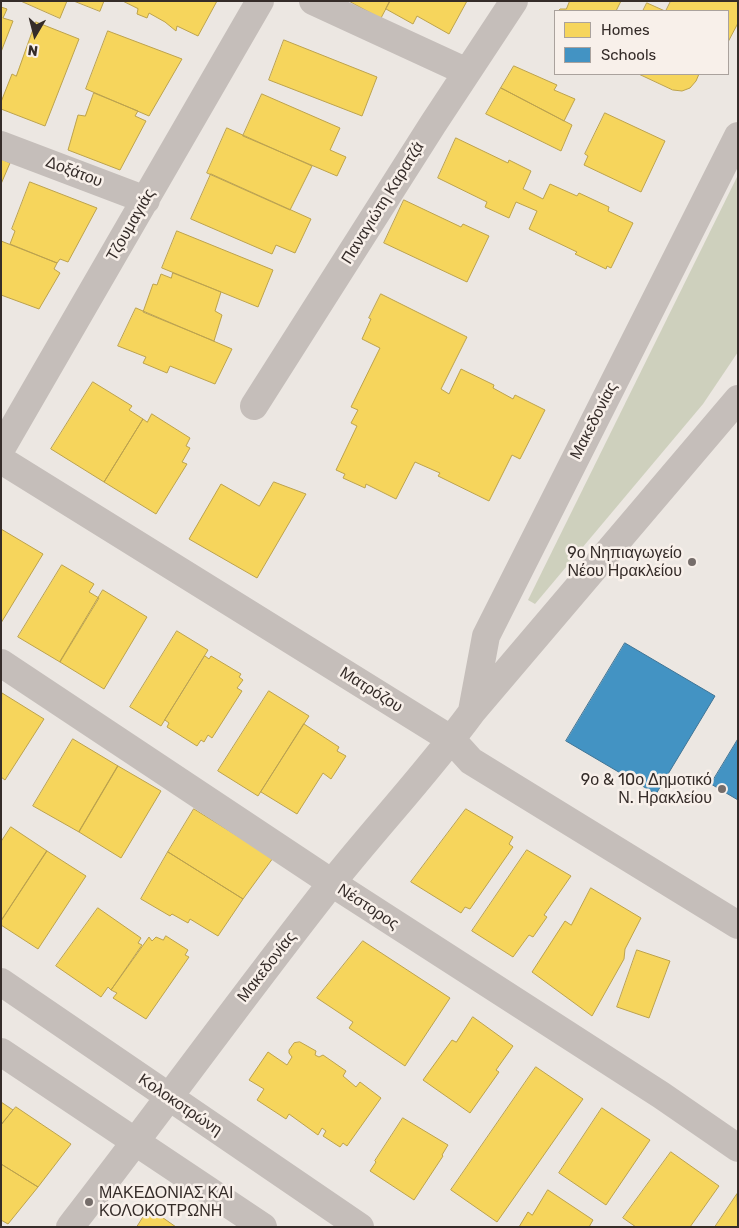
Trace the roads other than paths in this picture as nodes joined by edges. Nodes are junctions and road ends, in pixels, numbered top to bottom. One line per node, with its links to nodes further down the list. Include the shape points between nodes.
1 (260, 1): 7 (street, Τζουμαγιάς)
2 (313, 1): 4 (street)
3 (514, 1): 4 (street, Παναγιώτη Καρατζά)
4 (467, 72): 9 (street, Παναγιώτη Καρατζά)
5 (738, 136): 13 (street, Μακεδονίας, via 486,636)
6 (1, 145): 7 (street, Δοξάτου)
7 (146, 200): 10 (street, Τζουμαγιάς)
8 (737, 400): 13 (street, Μακεδονίας)
9 (254, 406)
10 (1, 449)
11 (1, 460): 14 (street, Ματρόζου)
12 (1, 663): 15 (street, Νέστορος)
13 (472, 712): 14 (street, Μακεδονίας)
14 (452, 740): 15 (street, Μακεδονίας); 16 (street, Ματρόζου, via 471,762)
15 (332, 883): 19 (street, Μακεδονίας); 21 (street, Νέστορος)
16 (738, 925)
17 (1, 982): 19 (street, Κολοκοτρώνη)
18 (1, 1052): 20 (street)
19 (169, 1098): 20 (street, Μακεδονίας); 24 (street, Κολοκοτρώνη)
20 (137, 1141): 22 (street, Μακεδονίας); 23 (street)
21 (738, 1148)
22 (70, 1227)
23 (263, 1227)
24 (360, 1227)

